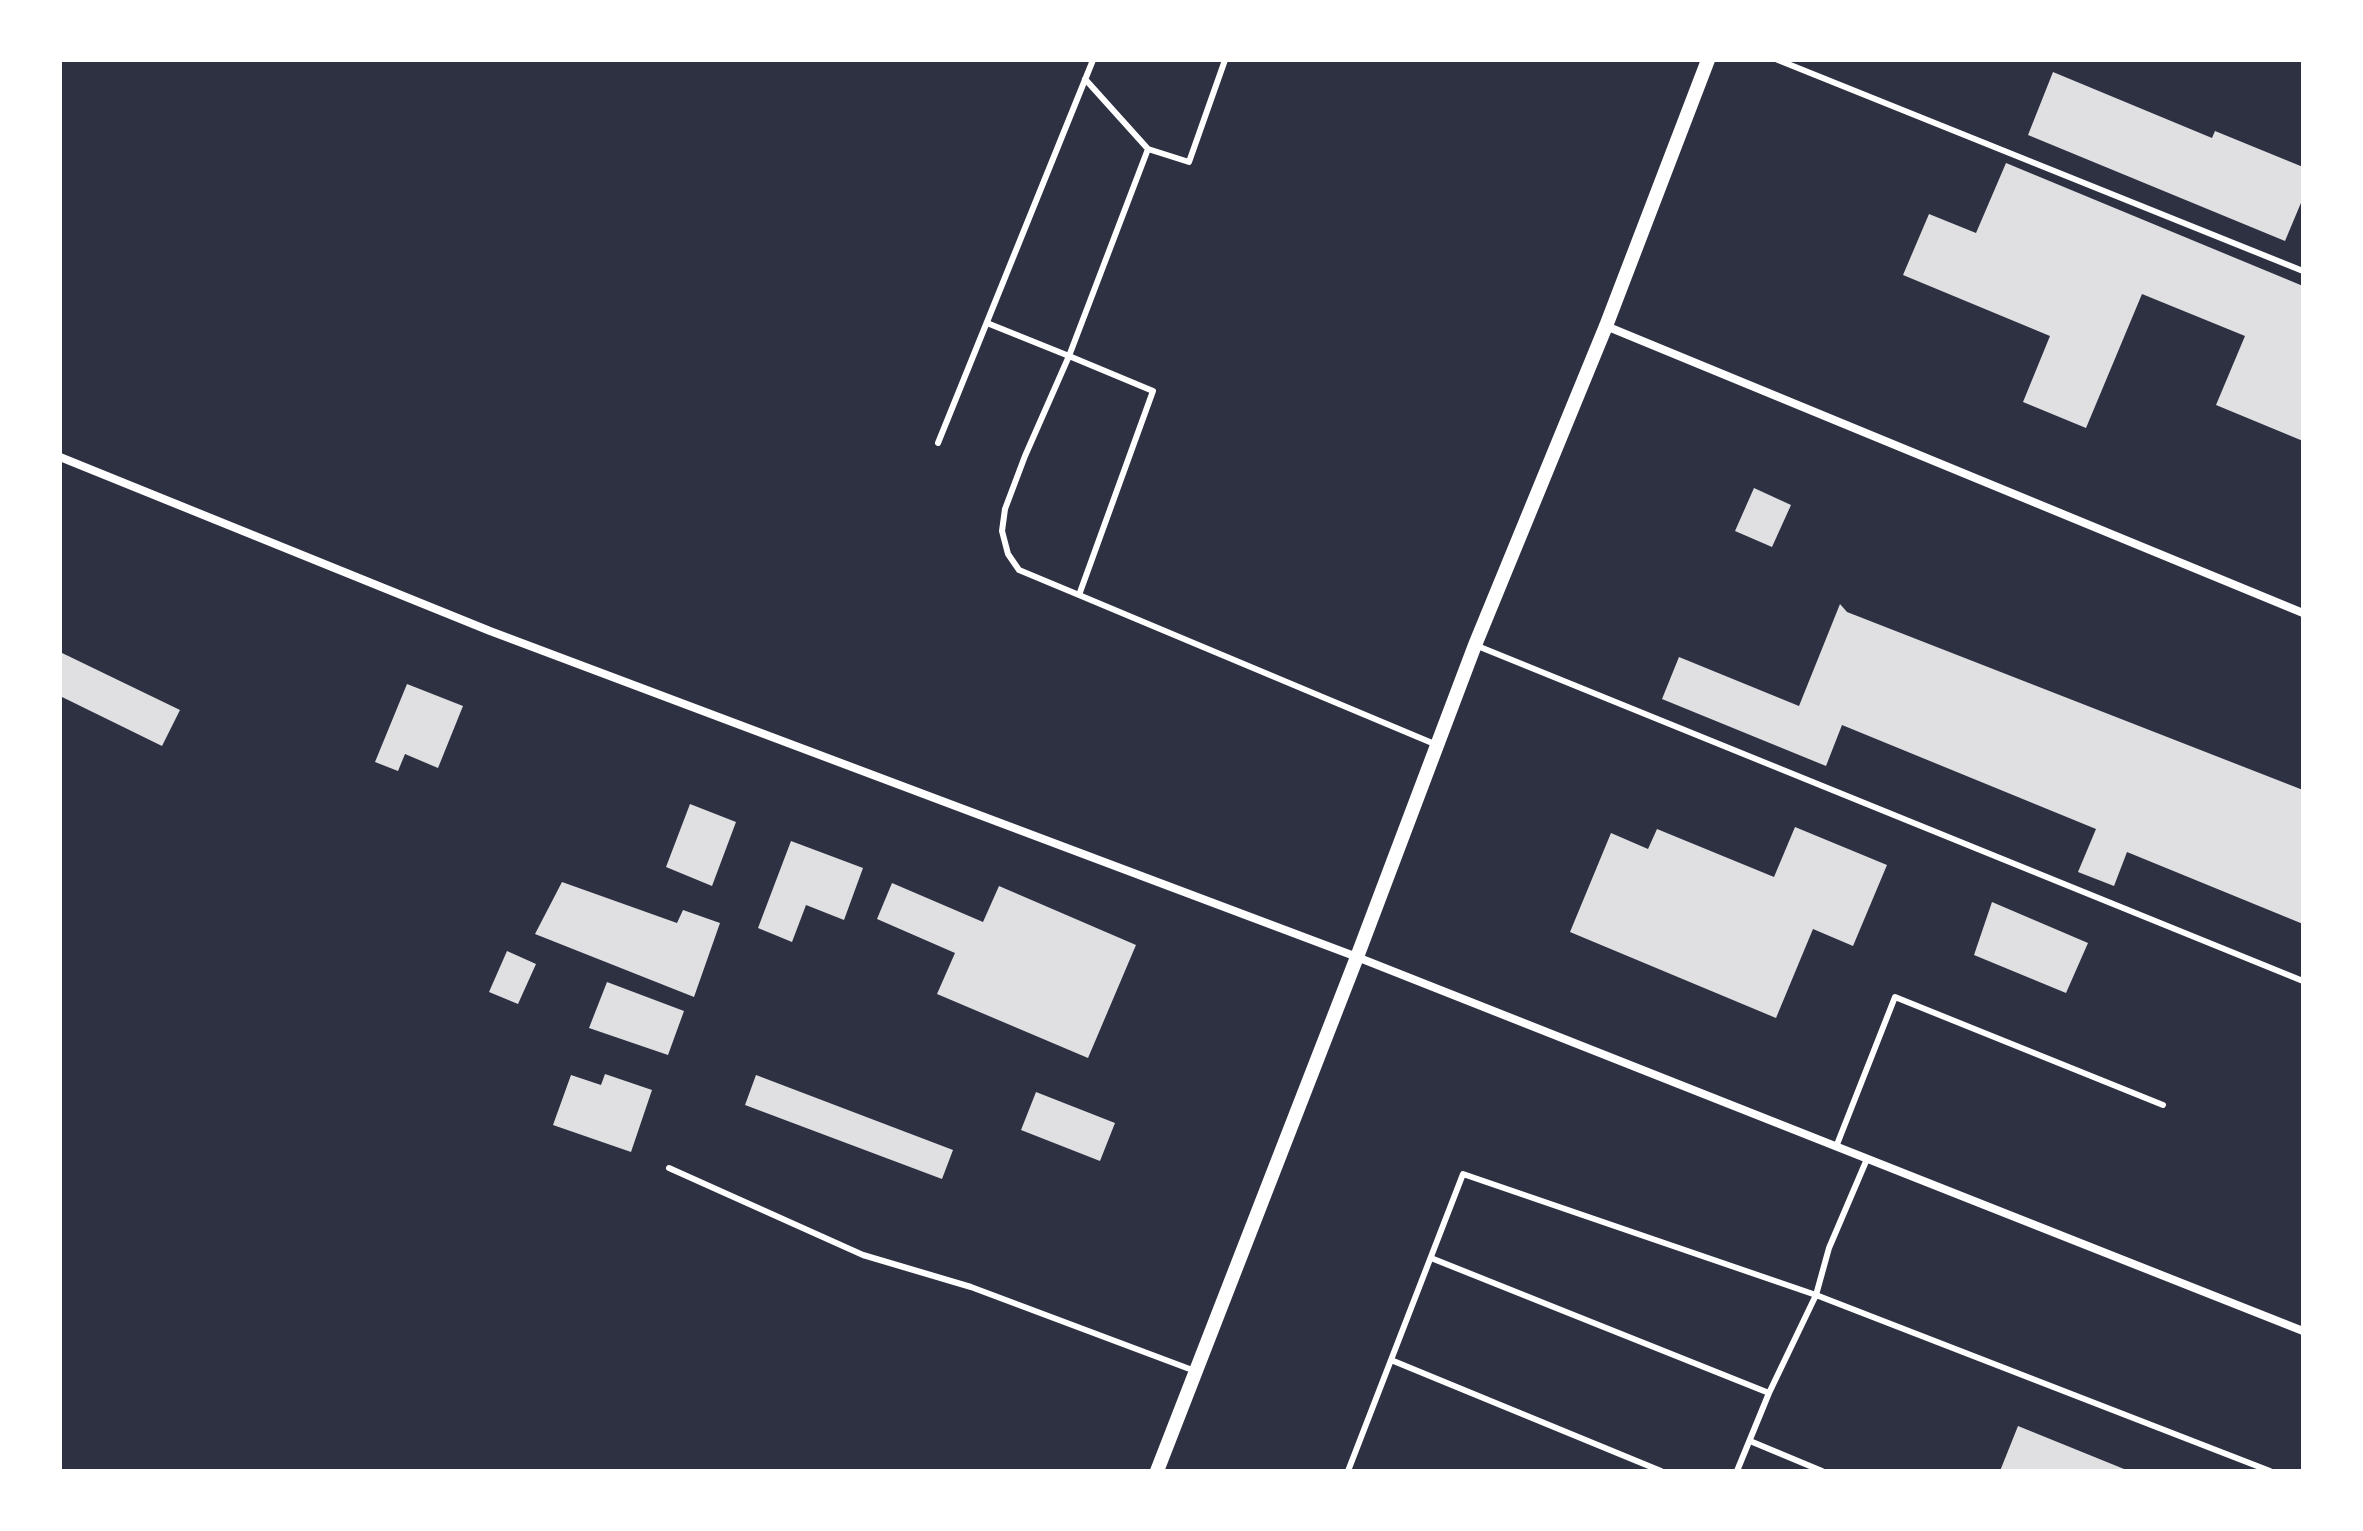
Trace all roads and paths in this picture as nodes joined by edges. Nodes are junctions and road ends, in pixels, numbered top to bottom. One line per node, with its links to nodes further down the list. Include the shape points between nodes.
1 (1093, 60): 5 (lane)
2 (1225, 60): 6 (lane, via 1189,162)
3 (1708, 60): 9 (street)
4 (1778, 60): 7 (lane)
5 (1085, 79): 6 (lane); 8 (lane)
6 (1148, 149): 10 (lane)
7 (2303, 271)
8 (987, 323): 10 (lane); 11 (lane)
9 (1606, 326): 14 (street); 15 (street)
10 (1069, 356): 13 (lane, via 1005,509 1002,531 1019,570); 13 (lane, via 1153,391)
11 (938, 443)
12 (60, 457): 17 (street, via 490,631)
13 (1079, 595): 16 (lane)
14 (2303, 613)
15 (1475, 645): 16 (street); 18 (lane)
16 (1437, 745): 17 (street)
17 (1357, 957): 20 (street); 27 (street)
18 (2303, 981)
19 (2163, 1105): 20 (lane, via 1895,997)
20 (1836, 1147): 21 (street)
21 (1867, 1159): 24 (lane, via 1829,1248); 25 (street)
22 (669, 1168): 27 (lane, via 863,1255 971,1287)
23 (1431, 1258): 24 (lane, via 1463,1174); 26 (lane); 28 (lane)
24 (1816, 1295): 28 (lane); 35 (lane)
25 (2303, 1331)
26 (1391, 1360): 31 (lane); 32 (lane)
27 (1196, 1371): 30 (street)
28 (1769, 1393): 29 (lane)
29 (1750, 1441): 33 (lane); 34 (lane)
30 (1157, 1471)
31 (1348, 1471)
32 (1661, 1471)
33 (1737, 1471)
34 (1822, 1471)
35 (2270, 1471)

